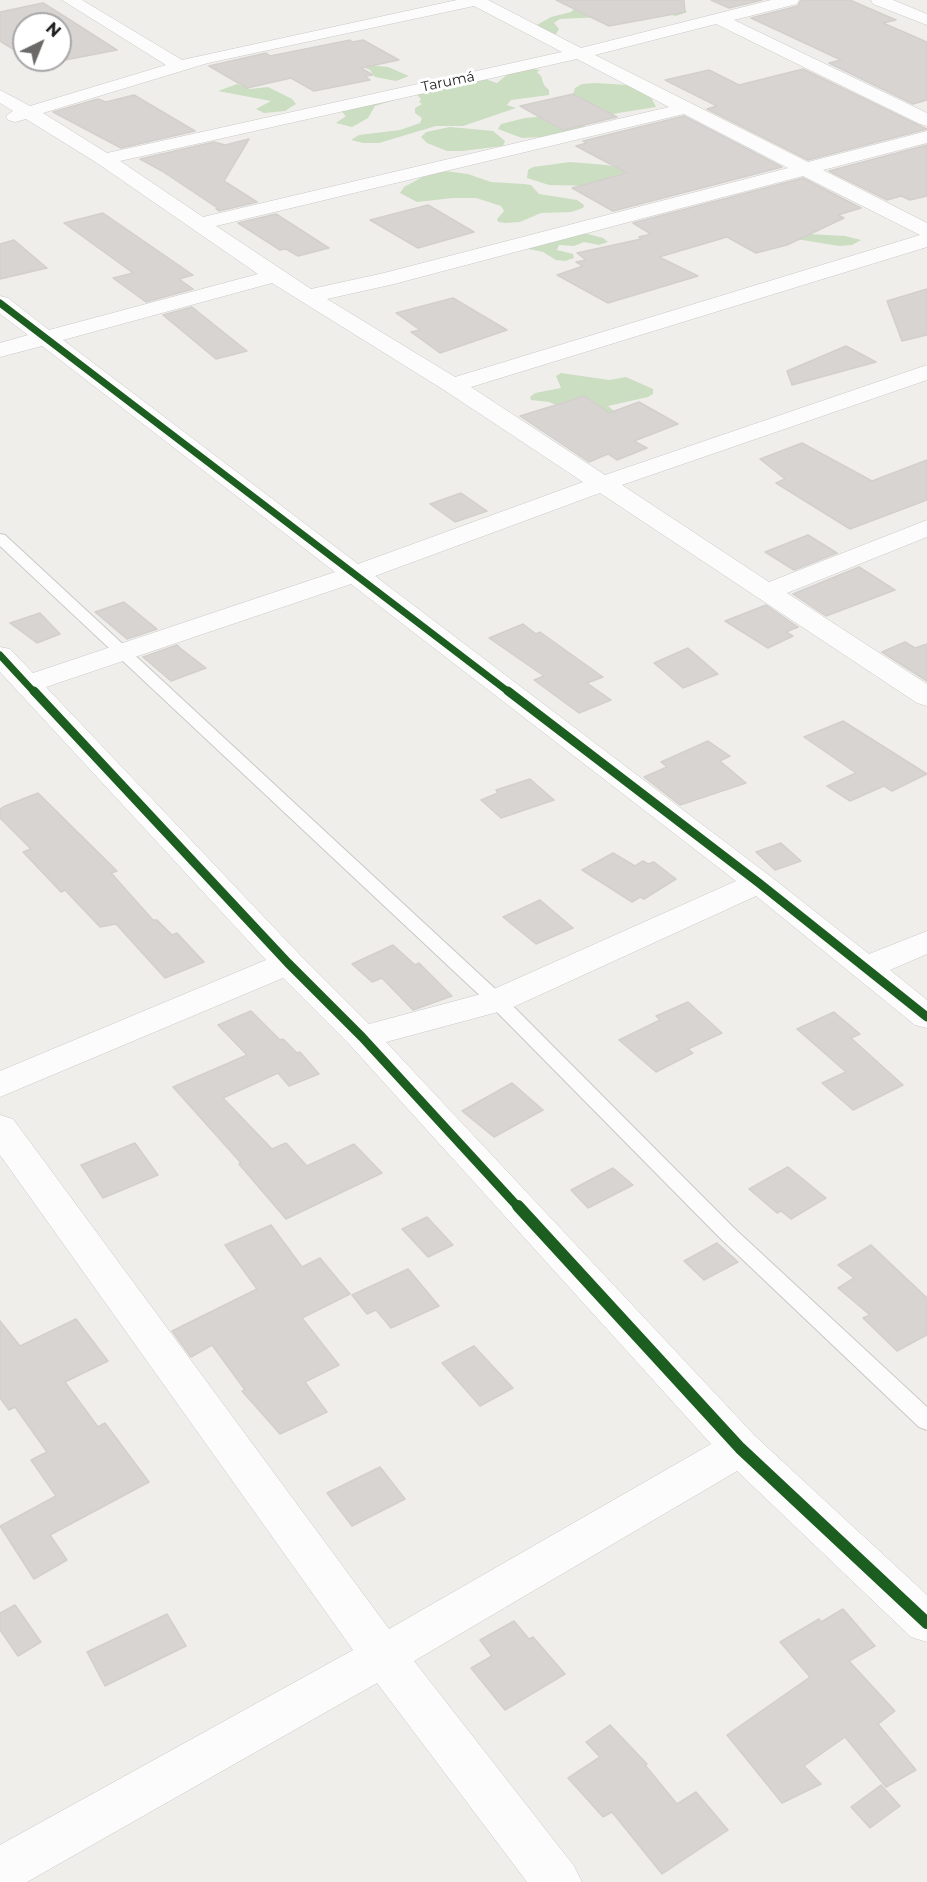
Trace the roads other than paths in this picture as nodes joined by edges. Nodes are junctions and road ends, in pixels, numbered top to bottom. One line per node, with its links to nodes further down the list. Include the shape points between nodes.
1 (70, 0): 10 (street)
2 (399, 0): 6 (street)
3 (478, 0): 6 (street); 9 (street)
4 (791, 0): 7 (street, Tarumá)
5 (879, 0): 8 (street)
6 (421, 13): 10 (street)
7 (719, 19): 9 (street, Tarumá); 15 (street)
8 (927, 20)
9 (580, 53): 12 (street); 17 (street, Tarumá)
10 (180, 66): 13 (street)
11 (0, 95): 13 (street)
12 (688, 108): 18 (street); 19 (street)
13 (29, 113): 14 (street); 17 (street)
14 (0, 119)
15 (927, 120)
16 (927, 137): 18 (street)
17 (104, 159): 19 (street)
18 (809, 169): 20 (street); 23 (street)
19 (200, 224): 22 (street)
20 (927, 231)
21 (927, 240): 28 (street)
22 (275, 276): 23 (street); 25 (street)
23 (309, 296): 28 (street)
24 (0, 303): 25 (street)
25 (45, 339): 26 (street); 32 (street)
26 (0, 350)
27 (927, 372): 29 (street)
28 (452, 385): 29 (street)
29 (602, 484): 32 (street); 33 (street)
30 (927, 528): 33 (street)
31 (0, 538): 34 (lane)
32 (353, 575): 34 (street); 38 (street)
33 (766, 592): 37 (street)
34 (124, 652): 36 (street); 42 (lane)
35 (0, 655): 36 (street)
36 (28, 684): 40 (street)
37 (927, 698)
38 (759, 883): 41 (street); 42 (street)
39 (927, 941): 41 (street)
40 (288, 963): 44 (street); 45 (street)
41 (867, 968): 43 (street)
42 (497, 1001): 44 (street); 47 (lane, via 728,1233)
43 (927, 1017)
44 (362, 1037): 48 (street)
45 (0, 1085)
46 (0, 1128): 50 (street)
47 (927, 1421)
48 (740, 1448): 49 (street); 50 (street)
49 (927, 1623)
50 (383, 1656): 51 (street); 52 (street)
51 (0, 1871)
52 (557, 1882)

